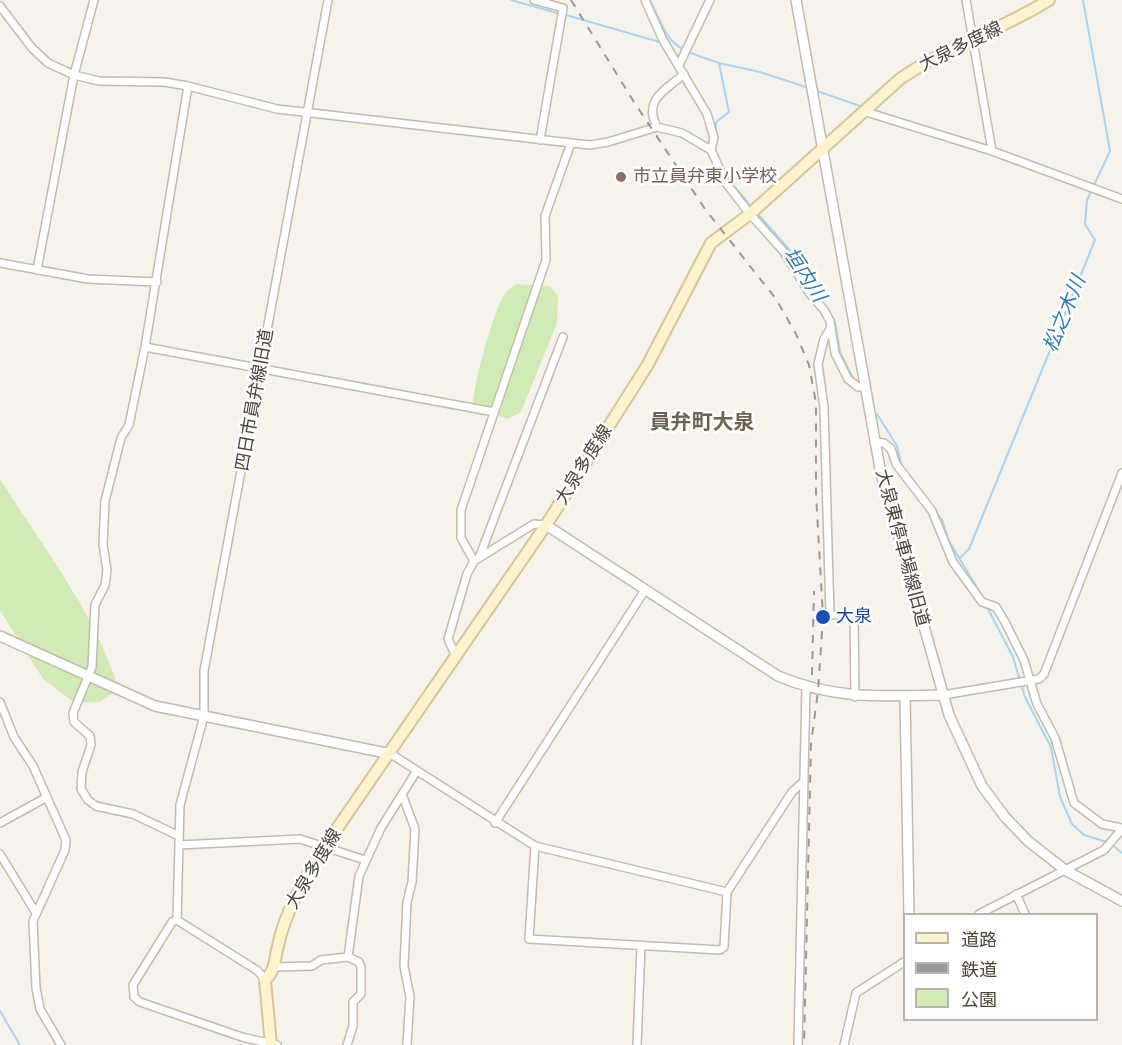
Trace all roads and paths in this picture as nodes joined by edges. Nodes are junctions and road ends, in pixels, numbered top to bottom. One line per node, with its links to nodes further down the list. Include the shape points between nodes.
1 (94, 0): 13 (street)
2 (328, 0): 16 (street, 四日市員弁線旧道)
3 (534, 0): 18 (street, via 563,8)
4 (645, 0): 11 (street)
5 (710, 0): 11 (street)
6 (796, 0): 20 (street, 大泉東停車場線旧道)
7 (966, 0): 10 (street)
8 (1049, 0): 10 (main road, 大泉多度線)
9 (0, 6): 13 (street, via 48,63)
10 (973, 39): 15 (main road, 大泉多度線, via 927,60); 21 (street)
11 (678, 65): 12 (street)
12 (684, 74): 17 (street, via 651,106 651,117); 22 (street, via 712,129)
13 (74, 75): 14 (street, via 99,81); 26 (street)
14 (188, 86): 16 (street, via 277,109); 27 (street)
15 (865, 109): 20 (main road, 大泉多度線); 21 (street)
16 (308, 112): 18 (street); 31 (street, 四日市員弁線旧道)
17 (657, 127): 19 (street, via 608,142); 22 (street, via 682,133)
18 (540, 140): 19 (street)
19 (571, 143): 33 (street, via 545,216 546,260)
20 (822, 147): 24 (main road, 大泉多度線); 32 (street, 大泉東停車場線旧道)
21 (991, 148): 23 (street)
22 (711, 150): 24 (street, via 726,183)
23 (1122, 199)
24 (750, 214): 28 (street, via 784,252 824,310); 36 (main road, 大泉多度線, via 711,243 647,366)
25 (0, 263): 26 (street)
26 (37, 270): 27 (street, via 88,279)
27 (157, 282): 30 (street)
28 (830, 328): 32 (street, via 832,345 848,379); 46 (street, via 818,364 824,407 830,615 854,615)
29 (563, 337): 37 (street)
30 (145, 347): 31 (street); 41 (street, via 129,425 121,438 105,501 108,570 95,605 92,667)
31 (261, 369): 33 (street); 48 (street, 四日市員弁線旧道, via 204,671)
32 (865, 387): 34 (street, 大泉東停車場線旧道)
33 (494, 412): 37 (street, via 462,510 461,538)
34 (874, 442): 42 (street, via 891,449 896,464 932,511 953,562 989,604 1024,660); 44 (street, 大泉東停車場線旧道)
35 (1122, 473): 42 (street, via 1044,674)
36 (546, 525): 37 (street, via 534,524); 38 (street); 40 (main road, 大泉多度線)
37 (476, 560): 40 (street, via 467,574 448,639)
38 (645, 590): 43 (street, via 778,676); 55 (street)
39 (3, 637): 41 (street)
40 (456, 656): 49 (main road, 大泉多度線)
41 (87, 677): 48 (street, via 138,700); 57 (street, via 73,713 74,722 90,736 91,745 81,789 96,806 134,814)
42 (1029, 681): 44 (street); 56 (street, via 1061,756 1074,802 1102,824)
43 (806, 688): 46 (street); 51 (street)
44 (943, 695): 45 (street); 63 (street, 大泉東停車場線旧道, via 959,740 982,786 1028,841)
45 (905, 696): 46 (street); 68 (street)
46 (855, 697)
47 (0, 702): 53 (street)
48 (204, 716): 49 (street); 57 (street, 四日市員弁線旧道, via 182,792)
49 (391, 754): 50 (street); 59 (main road, 大泉多度線)
50 (416, 772): 52 (street); 55 (street)
51 (802, 783): 64 (street, via 792,792); 82 (street)
52 (402, 794): 62 (street); 80 (street, via 416,829 404,966 410,997)
53 (47, 797): 54 (street); 67 (street, via 66,840)
54 (0, 823)
55 (495, 823): 60 (street)
56 (1122, 828): 63 (street, via 1107,847)
57 (180, 836): 58 (street, 四日市員弁線旧道)
58 (180, 845): 59 (street, via 300,839); 71 (street, 四日市員弁線旧道)
59 (325, 846): 62 (street); 75 (main road, 大泉多度線, via 292,898)
60 (535, 846): 64 (street); 72 (street, via 529,939)
61 (0, 854): 67 (street)
62 (365, 860): 73 (street, via 355,895)
63 (1065, 870): 65 (street); 66 (street, 大泉東停車場線旧道)
64 (727, 892): 72 (street, via 722,949)
65 (1016, 894): 69 (street); 70 (street)
66 (1122, 901)
67 (36, 913): 78 (street, via 36,988 43,1016)
68 (909, 913)
69 (984, 913)
70 (1024, 913)
71 (177, 920): 76 (street, via 258,971); 77 (street, via 172,922 133,985 134,997 225,1031)
72 (641, 946): 81 (street)
73 (348, 957): 75 (street, via 321,960 312,966); 79 (street, via 361,967 361,994 353,1002 353,1026)
74 (903, 963): 83 (street, via 856,993)
75 (275, 967): 76 (main road, 大泉多度線)
76 (264, 980): 77 (main road)
77 (273, 1044)
78 (60, 1045)
79 (347, 1045)
80 (407, 1045)
81 (637, 1045)
82 (798, 1045)
83 (843, 1045)

